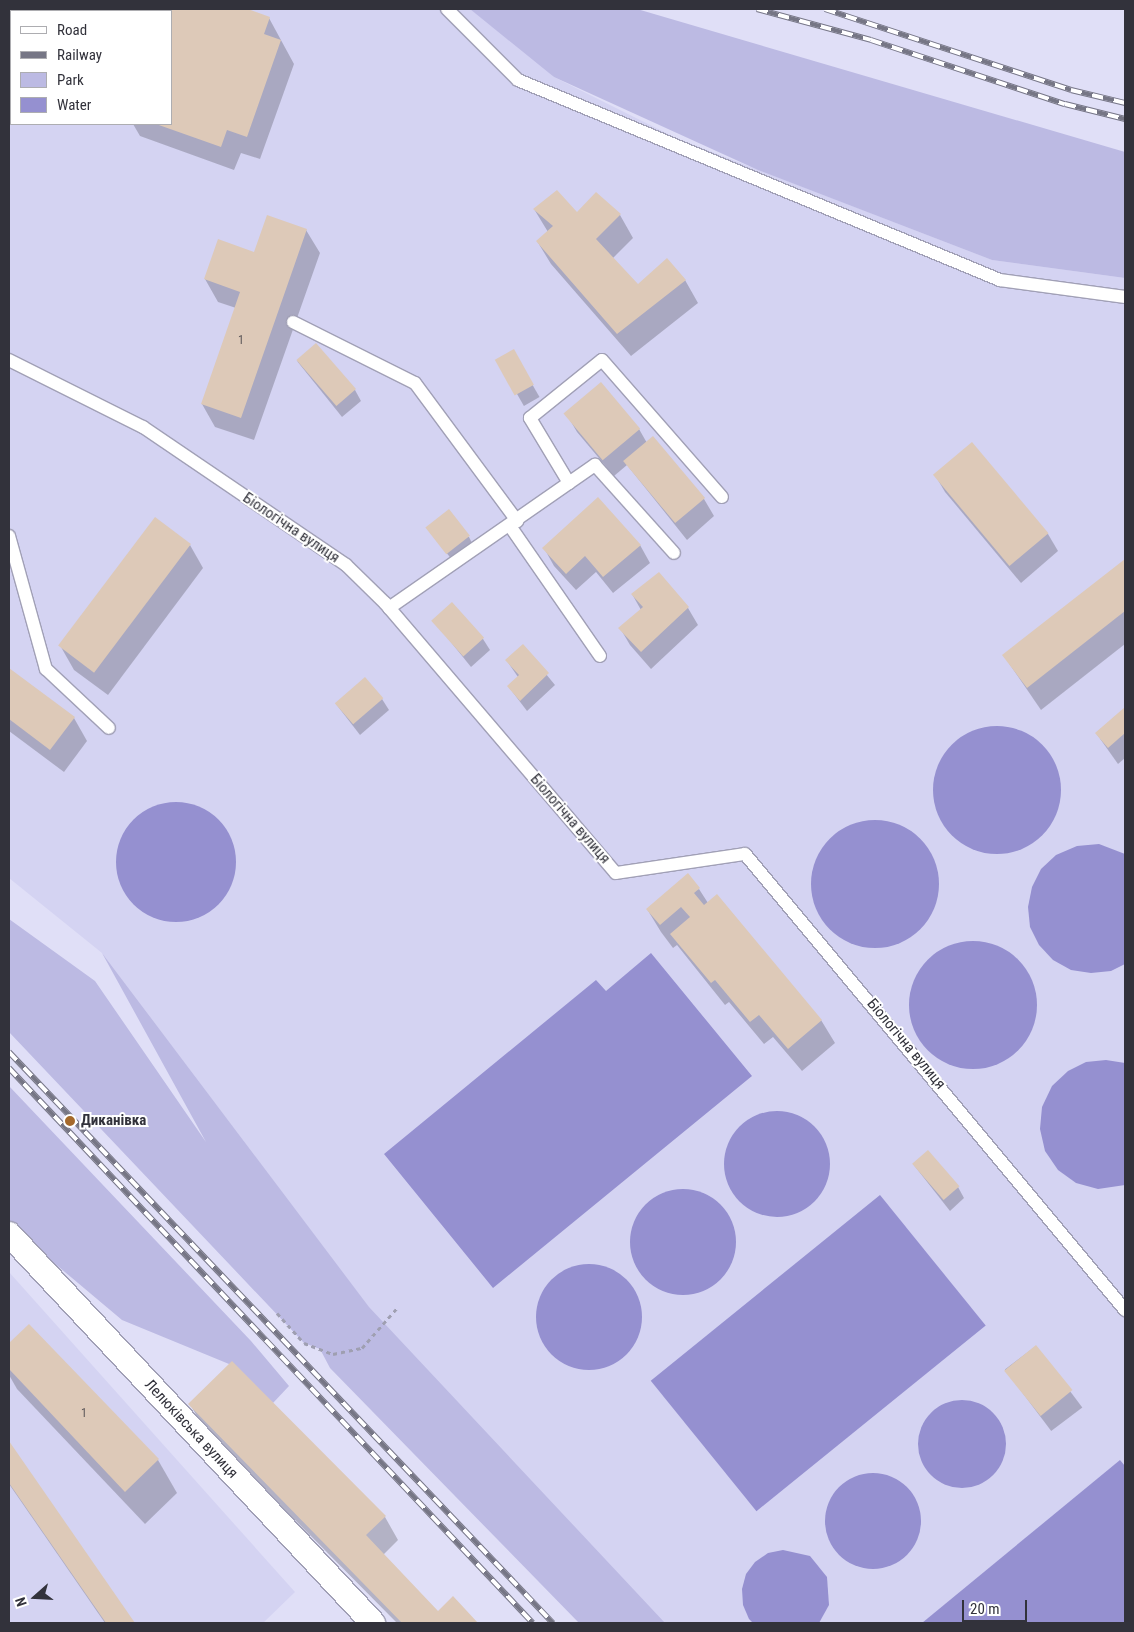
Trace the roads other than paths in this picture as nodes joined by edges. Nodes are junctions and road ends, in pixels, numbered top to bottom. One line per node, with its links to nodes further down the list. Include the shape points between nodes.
1 (447, 9): 2 (lane, via 518,80 1000,280)
2 (1125, 297)
3 (294, 322): 7 (lane, via 415,383)
4 (9, 360): 10 (lane, Біологічна вулиця, via 143,427 346,565)
5 (569, 483): 6 (lane, via 530,418 602,360); 7 (lane); 9 (lane, via 595,465)
6 (722, 497)
7 (513, 523): 10 (lane); 11 (lane)
8 (9, 536): 12 (lane, via 46,669)
9 (674, 553)
10 (389, 608): 14 (lane, Біологічна вулиця, via 616,873 745,854)
11 (600, 656)
12 (109, 728)
13 (9, 1234): 15 (street, Лелюківська вулиця)
14 (1125, 1310)
15 (373, 1623)

